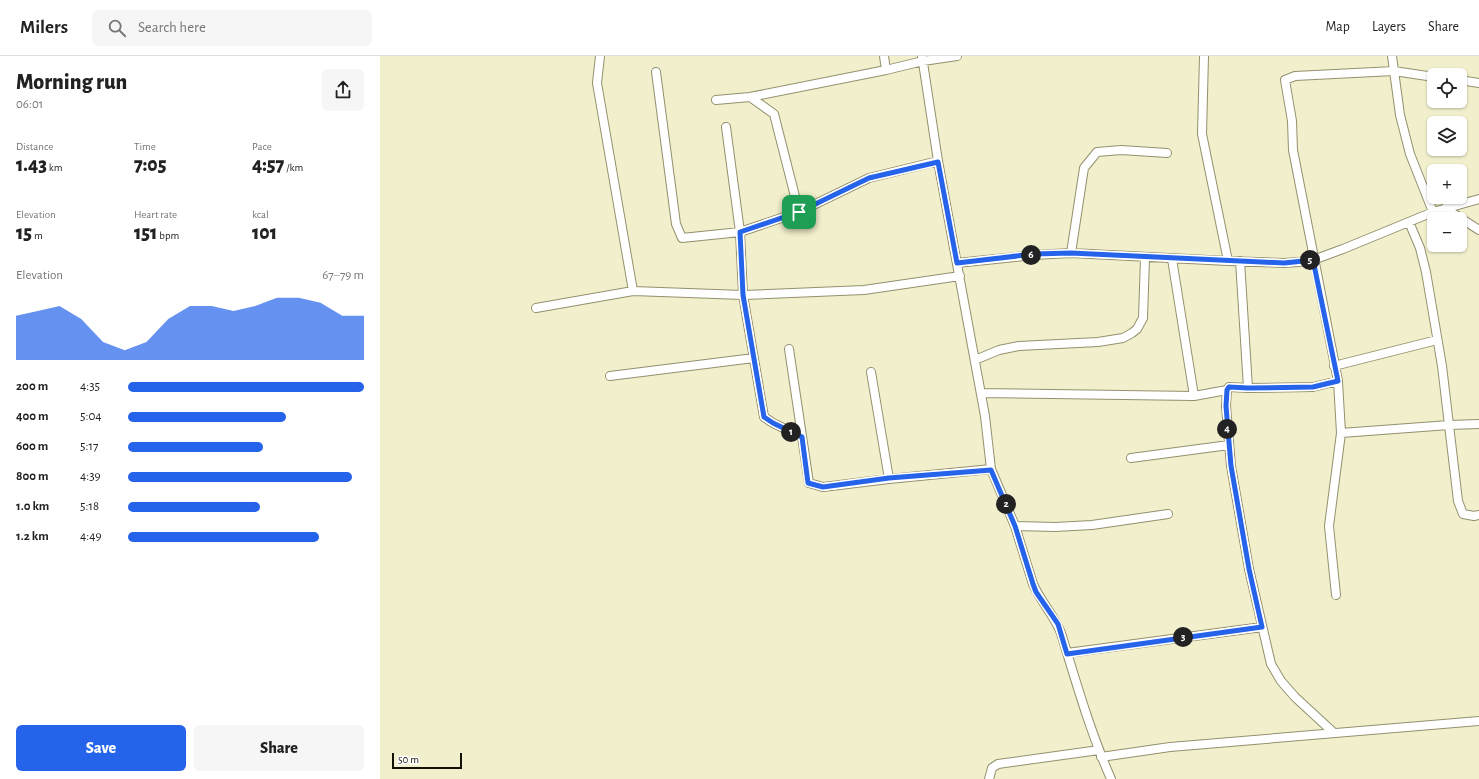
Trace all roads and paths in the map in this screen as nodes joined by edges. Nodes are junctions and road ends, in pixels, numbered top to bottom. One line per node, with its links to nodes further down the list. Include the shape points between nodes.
1 (600, 56): 34 (street, via 597,82)
2 (884, 56): 7 (street)
3 (957, 56): 6 (street)
4 (1204, 56): 30 (street, via 1202,134)
5 (1392, 56): 8 (street)
6 (923, 59): 7 (street); 17 (street)
7 (886, 70): 13 (street)
8 (1394, 71): 10 (street); 21 (street, via 1400,115 1410,154); 29 (street, via 1295,76 1285,80 1292,121 1292,150)
9 (656, 72): 25 (street, via 676,224 682,238)
10 (1427, 76)
11 (1467, 81): 12 (street)
12 (1479, 83)
13 (750, 97): 14 (street); 20 (street, via 774,114)
14 (716, 100)
15 (726, 127): 25 (street)
16 (1167, 153): 26 (street, via 1121,150 1097,152 1084,168)
17 (938, 162): 20 (street, via 869,178); 32 (street)
18 (1479, 199): 19 (street)
19 (1445, 208): 21 (street); 24 (street)
20 (799, 212): 25 (street)
21 (1433, 212)
22 (1427, 214): 23 (street)
23 (1409, 222): 29 (street); 37 (street, via 1423,259)
24 (1479, 230)
25 (740, 232): 35 (street)
26 (1071, 253): 27 (street); 32 (street, via 1034,254)
27 (1145, 258): 28 (street); 40 (street, via 1143,318 1132,333 1123,338 1098,342 1019,346 999,350)
28 (1172, 259): 30 (street); 48 (street)
29 (1313, 260): 31 (street, via 1284,263); 41 (street)
30 (1228, 261): 31 (street)
31 (1240, 262): 45 (street)
32 (957, 263): 33 (street)
33 (960, 276): 35 (street, via 864,290); 40 (street)
34 (633, 291): 35 (street); 36 (street)
35 (743, 295): 39 (street)
36 (536, 308)
37 (1437, 340): 41 (street); 50 (street)
38 (789, 349): 52 (street)
39 (754, 358): 43 (street); 52 (street, via 764,417)
40 (975, 360): 47 (street)
41 (1334, 366): 44 (street)
42 (871, 372): 56 (street)
43 (610, 376)
44 (1338, 381): 45 (street, via 1313,387); 51 (street)
45 (1248, 388): 46 (street, via 1229,387)
46 (1227, 390): 48 (street); 53 (street)
47 (981, 393): 48 (street); 55 (street)
48 (1194, 396)
49 (1479, 424): 50 (street)
50 (1449, 425): 51 (street); 58 (street, via 1458,501 1463,514)
51 (1341, 433): 60 (street, via 1329,526)
52 (802, 437): 56 (street, via 808,483 823,487)
53 (1229, 445): 54 (street); 61 (street, via 1249,569)
54 (1131, 458)
55 (991, 470): 56 (street); 59 (street)
56 (889, 478)
57 (1168, 514): 59 (street, via 1055,527)
58 (1479, 515)
59 (1015, 526): 62 (street, via 1036,592 1058,624)
60 (1336, 595)
61 (1262, 627): 62 (street); 64 (street, via 1271,664 1282,681)
62 (1067, 654): 65 (street)
63 (1479, 721): 64 (street)
64 (1334, 733): 65 (street)
65 (1100, 754): 66 (street, via 998,764 992,768); 67 (street)
66 (989, 779)
67 (1111, 779)

